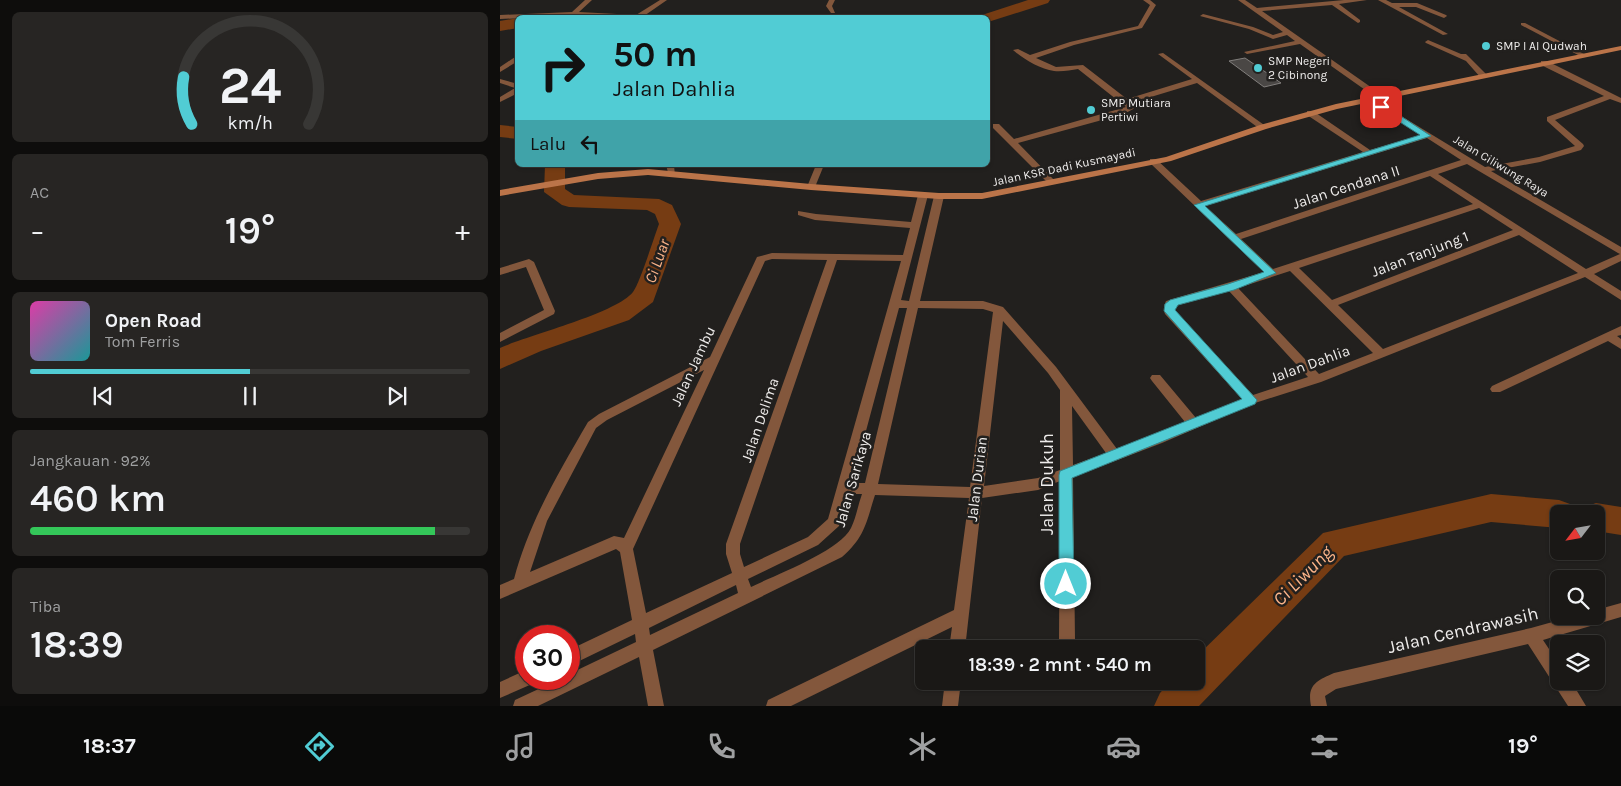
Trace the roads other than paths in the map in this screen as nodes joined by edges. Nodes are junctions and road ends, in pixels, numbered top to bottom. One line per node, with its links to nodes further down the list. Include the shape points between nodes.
1 (589, 0): 12 (street)
2 (664, 0): 15 (street)
3 (832, 0): 11 (street, via 829,6)
4 (1146, 0): 32 (street, via 1153,6 1140,27 1072,43)
5 (1241, 0): 10 (street)
6 (1364, 0): 8 (street)
7 (1382, 0): 9 (street)
8 (1333, 3): 10 (street); 20 (street)
9 (1389, 6): 18 (street, via 1417,5); 23 (street)
10 (1255, 10): 22 (street)
11 (833, 12)
12 (574, 14): 13 (street); 14 (street)
13 (549, 15)
14 (595, 15)
15 (641, 15)
16 (515, 16): 19 (street)
17 (1202, 16): 22 (street, via 1273,37)
18 (1444, 16)
19 (500, 17)
20 (1358, 21)
21 (1523, 24): 31 (street)
22 (1286, 33): 24 (street)
23 (1445, 34)
24 (1300, 42): 28 (street); 43 (street)
25 (1428, 42): 34 (street)
26 (1621, 48): 31 (main road, Jalan KSR Dadi Kusmayadi)
27 (1016, 50): 32 (street)
28 (1247, 52)
29 (1462, 53): 34 (street)
30 (1161, 54): 38 (street)
31 (1582, 55): 35 (main road, Jalan KSR Dadi Kusmayadi)
32 (1028, 58): 47 (street, via 1056,69 1080,68)
33 (515, 59): 36 (street)
34 (1468, 60): 37 (street)
35 (1544, 63): 37 (main road, Jalan KSR Dadi Kusmayadi); 42 (street)
36 (500, 70)
37 (1484, 76): 43 (main road, Jalan KSR Dadi Kusmayadi)
38 (1198, 80): 47 (street); 50 (street)
39 (500, 81): 40 (street)
40 (515, 85)
41 (515, 86): 45 (street)
42 (1610, 96): 46 (street); 58 (street, via 1550,119 1580,146 1578,148)
43 (1381, 97): 44 (main road, Jalan KSR Dadi Kusmayadi)
44 (1370, 99): 48 (main road, Jalan KSR Dadi Kusmayadi); 51 (street, Jalan Ciliwung Raya)
45 (500, 100)
46 (1621, 101)
47 (1126, 102): 52 (street, via 1131,108)
48 (1310, 113): 50 (main road, Jalan KSR Dadi Kusmayadi); 53 (street)
49 (996, 126): 52 (street)
50 (1263, 127): 54 (main road, Jalan KSR Dadi Kusmayadi, via 1193,152)
51 (1426, 136): 53 (street); 55 (street, Jalan Ciliwung Raya)
52 (1014, 142): 60 (street)
53 (1369, 154): 65 (street)
54 (1153, 161): 60 (main road, Jalan KSR Dadi Kusmayadi); 65 (street)
55 (1468, 161): 58 (street, Jalan Ciliwung Raya); 59 (street, Jalan Cendana II)
56 (819, 167): 61 (street)
57 (671, 169): 61 (main road, Jalan KSR Dadi Kusmayadi); 62 (main road, Jalan KSR Dadi Kusmayadi, via 571,180)
58 (1484, 170): 71 (street, Jalan Ciliwung Raya)
59 (1431, 173): 66 (street); 70 (street, Jalan Cendana II)
60 (1052, 182): 64 (main road, Jalan KSR Dadi Kusmayadi, via 982,196)
61 (811, 187): 63 (main road, Jalan KSR Dadi Kusmayadi)
62 (500, 193)
63 (923, 194): 64 (main road, Jalan KSR Dadi Kusmayadi); 68 (street, Jalan Sarikaya)
64 (938, 196): 82 (street, Jalan Sarikaya)
65 (1198, 205): 70 (street)
66 (1479, 205): 69 (street); 75 (street)
67 (801, 213): 68 (street, via 815,218)
68 (913, 225): 74 (street, Jalan Sarikaya)
69 (1520, 231): 78 (street); 83 (street, Jalan Tanjung 1)
70 (1234, 238): 77 (street)
71 (1621, 251)
72 (833, 256): 74 (street, Jalan Jambu); 90 (street, Jalan Jambu, via 772,256 761,259); 103 (street, Jalan Delima, via 737,530 733,554)
73 (1621, 257): 78 (street, Jalan Dahlia)
74 (906, 258): 81 (street, Jalan Sarikaya)
75 (1292, 267): 77 (street); 83 (street)
76 (500, 272): 87 (street, via 528,262 550,311)
77 (1271, 273): 79 (street)
78 (1586, 273): 80 (street); 89 (street, Jalan Dahlia)
79 (1231, 287): 92 (street); 95 (street, via 1174,302 1170,304 1169,311)
80 (1621, 296)
81 (895, 304): 82 (street); 99 (street, Jalan Sarikaya)
82 (915, 304): 84 (street, via 983,305); 100 (street, Jalan Sarikaya)
83 (1331, 304): 89 (street)
84 (999, 310): 93 (street); 101 (street, Jalan Durian)
85 (1621, 330): 86 (street)
86 (1609, 336): 88 (street); 94 (street)
87 (500, 338)
88 (1621, 345)
89 (1381, 354): 92 (street, Jalan Dahlia)
90 (713, 360): 102 (street, Jalan Jambu); 104 (street, via 603,416 592,425 537,527 526,553)
91 (1156, 378): 96 (street)
92 (1317, 379): 95 (street, Jalan Dahlia)
93 (1066, 388): 97 (street); 98 (street, Jalan Dukuh)
94 (1496, 389)
95 (1250, 400): 96 (street, Jalan Dahlia)
96 (1194, 424): 97 (street, Jalan Dahlia)
97 (1115, 456): 98 (street, Jalan Dahlia)
98 (1065, 475): 101 (street, Jalan Dahlia, via 1038,484); 111 (street, Jalan Dukuh)
99 (844, 488): 100 (street, Jalan Dahlia); 103 (street, Jalan Sarikaya, via 834,522 826,531 813,541)
100 (870, 490): 101 (street, Jalan Dahlia); 106 (street, Jalan Sarikaya, via 857,531 850,542 837,552)
101 (976, 493): 108 (street, Jalan Durian)
102 (626, 548): 104 (street, via 614,542); 109 (street)
103 (740, 576): 106 (street, Jalan Delima); 109 (street, Jalan Sarikaya)
104 (520, 582): 105 (street)
105 (500, 592)
106 (747, 597): 113 (street, Jalan Sarikaya)
107 (1621, 610): 110 (street, Jalan Cendrawasih)
108 (960, 615): 112 (street, Jalan Durian); 123 (street)
109 (640, 625): 113 (street); 114 (street, Jalan Sarikaya)
110 (1530, 636): 115 (street); 120 (street, Jalan Cendrawasih, via 1334,681 1322,687)
111 (1067, 639)
112 (957, 640)
113 (644, 648): 121 (street, Jalan Sarikaya); 122 (street)
114 (580, 653)
115 (1550, 665)
116 (515, 683): 117 (street)
117 (500, 690)
118 (952, 690): 124 (street)
119 (1567, 690): 125 (street)
120 (1318, 700)
121 (521, 706)
122 (656, 706)
123 (774, 706)
124 (950, 706)
125 (1578, 706)

